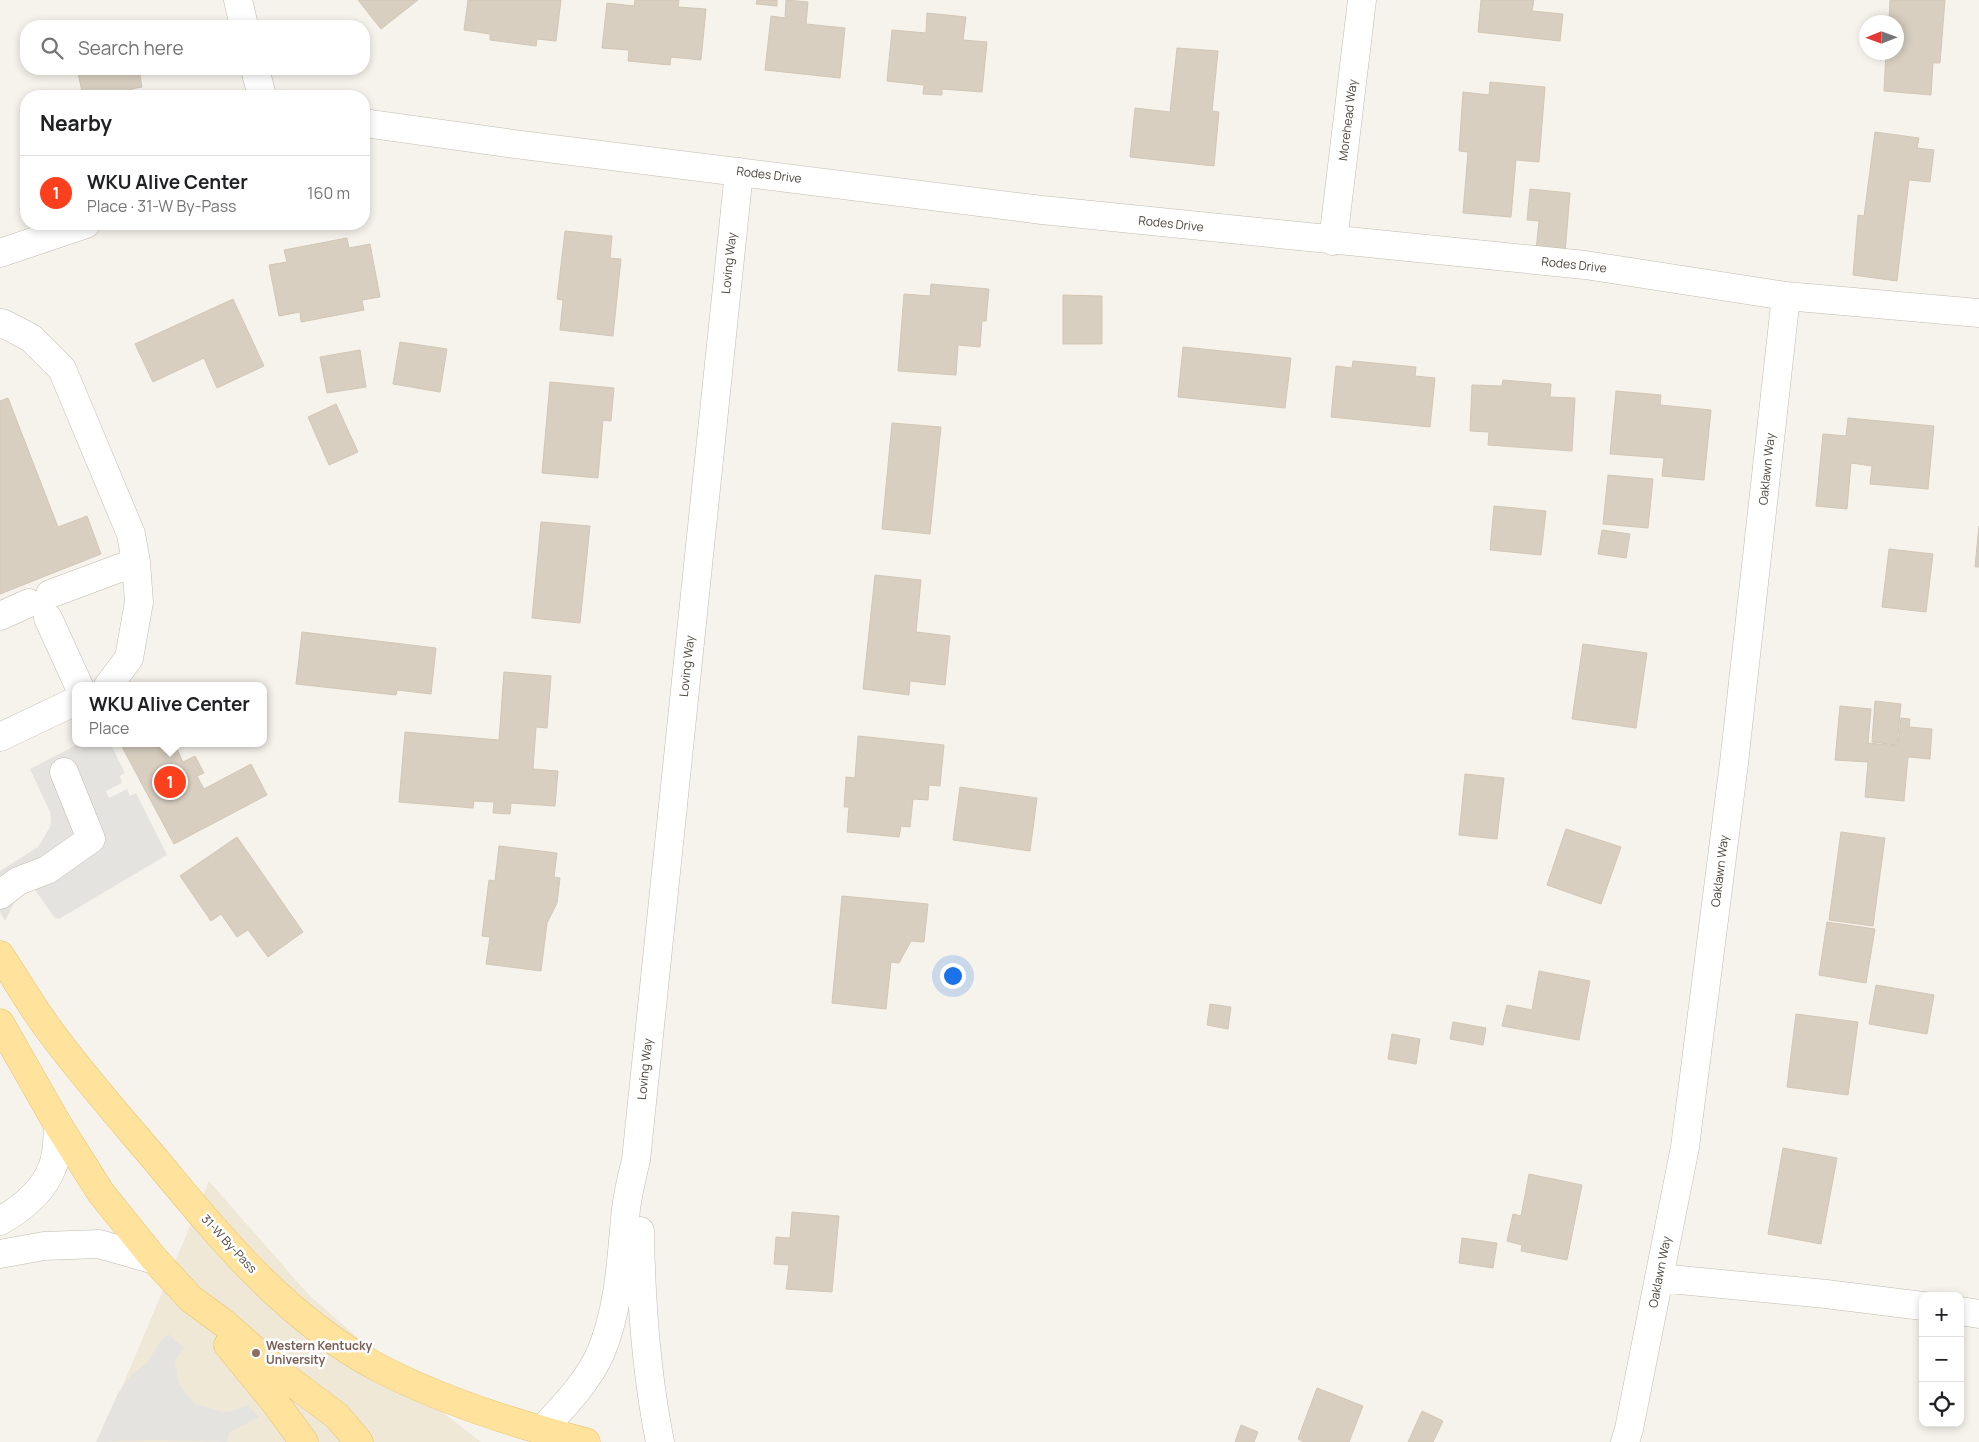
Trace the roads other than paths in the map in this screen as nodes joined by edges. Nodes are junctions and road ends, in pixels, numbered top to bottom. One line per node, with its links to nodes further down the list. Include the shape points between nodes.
1 (238, 0): 3 (street)
2 (1362, 0): 9 (street, Morehead Way)
3 (243, 20)
4 (256, 75): 5 (street)
5 (260, 90)
6 (370, 124): 7 (street, Rodes Drive)
7 (739, 172): 9 (street, Rodes Drive, via 1042,210); 26 (street, Loving Way)
8 (68, 230): 10 (street)
9 (1333, 241): 11 (street, Rodes Drive, via 1585,265)
10 (0, 253)
11 (1786, 296): 12 (street, Rodes Drive); 30 (street, Oaklawn Way, via 1734,763 1689,1118)
12 (1979, 313)
13 (1, 321): 14 (street, via 31,338 62,370 131,534)
14 (136, 562): 15 (street); 18 (street, via 139,602 129,658)
15 (43, 605): 16 (street); 17 (street)
16 (0, 616)
17 (77, 682)
18 (111, 682)
19 (72, 703): 20 (street)
20 (0, 737)
21 (64, 772): 22 (street, via 91,839 47,870 18,881)
22 (0, 895)
23 (0, 955): 35 (main road, 31-W By-Pass, via 47,1027 131,1130 216,1232 281,1299 328,1336 377,1367)
24 (0, 1023): 25 (main road)
25 (58, 1125): 27 (street, via 52,1169 35,1195); 29 (main road, via 101,1194)
26 (636, 1160): 35 (street, Loving Way, via 627,1206 620,1281 601,1353 573,1396); 39 (street, Loving Way, via 642,1308 649,1390)
27 (0, 1222)
28 (0, 1254): 29 (street, via 44,1246 99,1244)
29 (155, 1260): 31 (main road)
30 (1659, 1278): 32 (street); 40 (street, Oaklawn Way)
31 (191, 1299): 36 (main road); 37 (main road, via 337,1416)
32 (1919, 1306)
33 (1964, 1312): 34 (street)
34 (1979, 1314)
35 (534, 1436): 38 (main road, 31-W By-Pass)
36 (304, 1442)
37 (359, 1442)
38 (586, 1442)
39 (660, 1442)
40 (1625, 1442)

